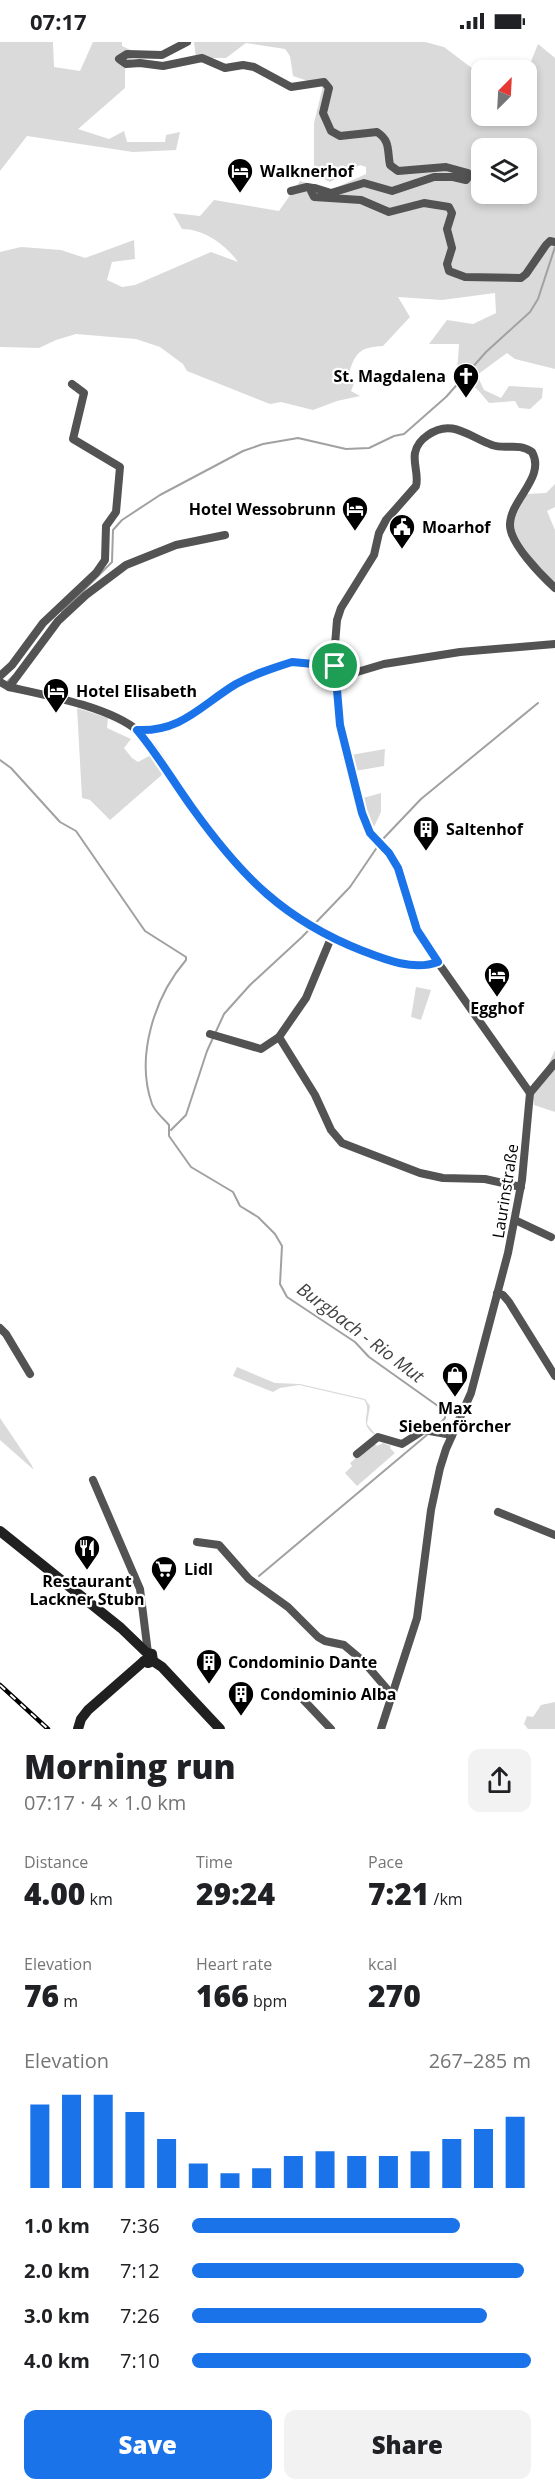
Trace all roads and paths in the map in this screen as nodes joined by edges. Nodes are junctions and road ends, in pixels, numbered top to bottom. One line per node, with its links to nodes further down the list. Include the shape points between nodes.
1 (187, 42): 2 (street, via 162,55 127,54 119,59 126,64 163,66 202,58 225,68 254,67 291,87 324,82 329,88 323,113 331,131 345,136 377,132 389,146 390,165 398,171 446,167 469,174 466,180 434,177 393,191 364,183 331,193)
2 (313, 188): 3 (street); 4 (street, via 314,197 361,200 389,212 424,203 449,207 452,213 447,229 452,248 447,268 465,277 521,278 546,244)
3 (291, 191)
4 (554, 241)
5 (72, 384): 10 (street, via 84,393 74,439 120,467 116,512 106,526 105,560 43,623)
6 (225, 535): 13 (street, via 176,545 126,564 58,621)
7 (555, 588): 9 (street, via 512,537 510,524 536,466 532,452 517,446 490,445 454,428 432,432 423,437 415,454 416,486 386,520 374,555 341,608 335,635)
8 (555, 644): 11 (street, via 460,652 384,664)
9 (335, 666): 11 (street); 14 (street, via 292,662 235,685 180,723 151,731)
10 (0, 676)
11 (337, 678): 16 (street, via 346,756 366,823 398,868 417,930)
12 (0, 682): 13 (street)
13 (9, 687): 14 (street, via 79,703)
14 (137, 730): 15 (street, via 250,881 281,907)
15 (331, 938): 16 (street, via 408,964 429,966); 18 (street, via 306,998)
16 (438, 962): 20 (street)
17 (213, 1035): 18 (street, via 261,1049)
18 (279, 1037): 21 (street, via 342,1143 420,1173)
19 (555, 1063): 20 (street)
20 (530, 1093): 21 (street, Laurinstraße)
21 (521, 1187): 22 (street, Laurinstraße)
22 (515, 1220): 23 (street); 24 (street, Laurinstraße)
23 (551, 1237)
24 (497, 1293): 27 (street, via 509,1302); 28 (street, Laurinstraße, via 471,1394)
25 (0, 1328): 26 (street)
26 (30, 1374)
27 (555, 1376)
28 (452, 1435): 29 (street, via 433,1431 402,1444 378,1437); 37 (street, Laurinstraße, via 431,1510 417,1618)
29 (357, 1454)
30 (93, 1480): 35 (street, via 141,1589)
31 (498, 1512): 33 (street)
32 (0, 1531): 35 (main road, via 121,1628)
33 (555, 1535)
34 (197, 1542): 37 (street, via 219,1545 249,1579 288,1607 318,1637 344,1645 363,1661)
35 (148, 1657): 38 (main road, via 83,1715); 39 (main road)
36 (296, 1692): 40 (street)
37 (393, 1696): 41 (street, Laurinstraße)
38 (78, 1729)
39 (220, 1729)
40 (331, 1729)
41 (381, 1729)

